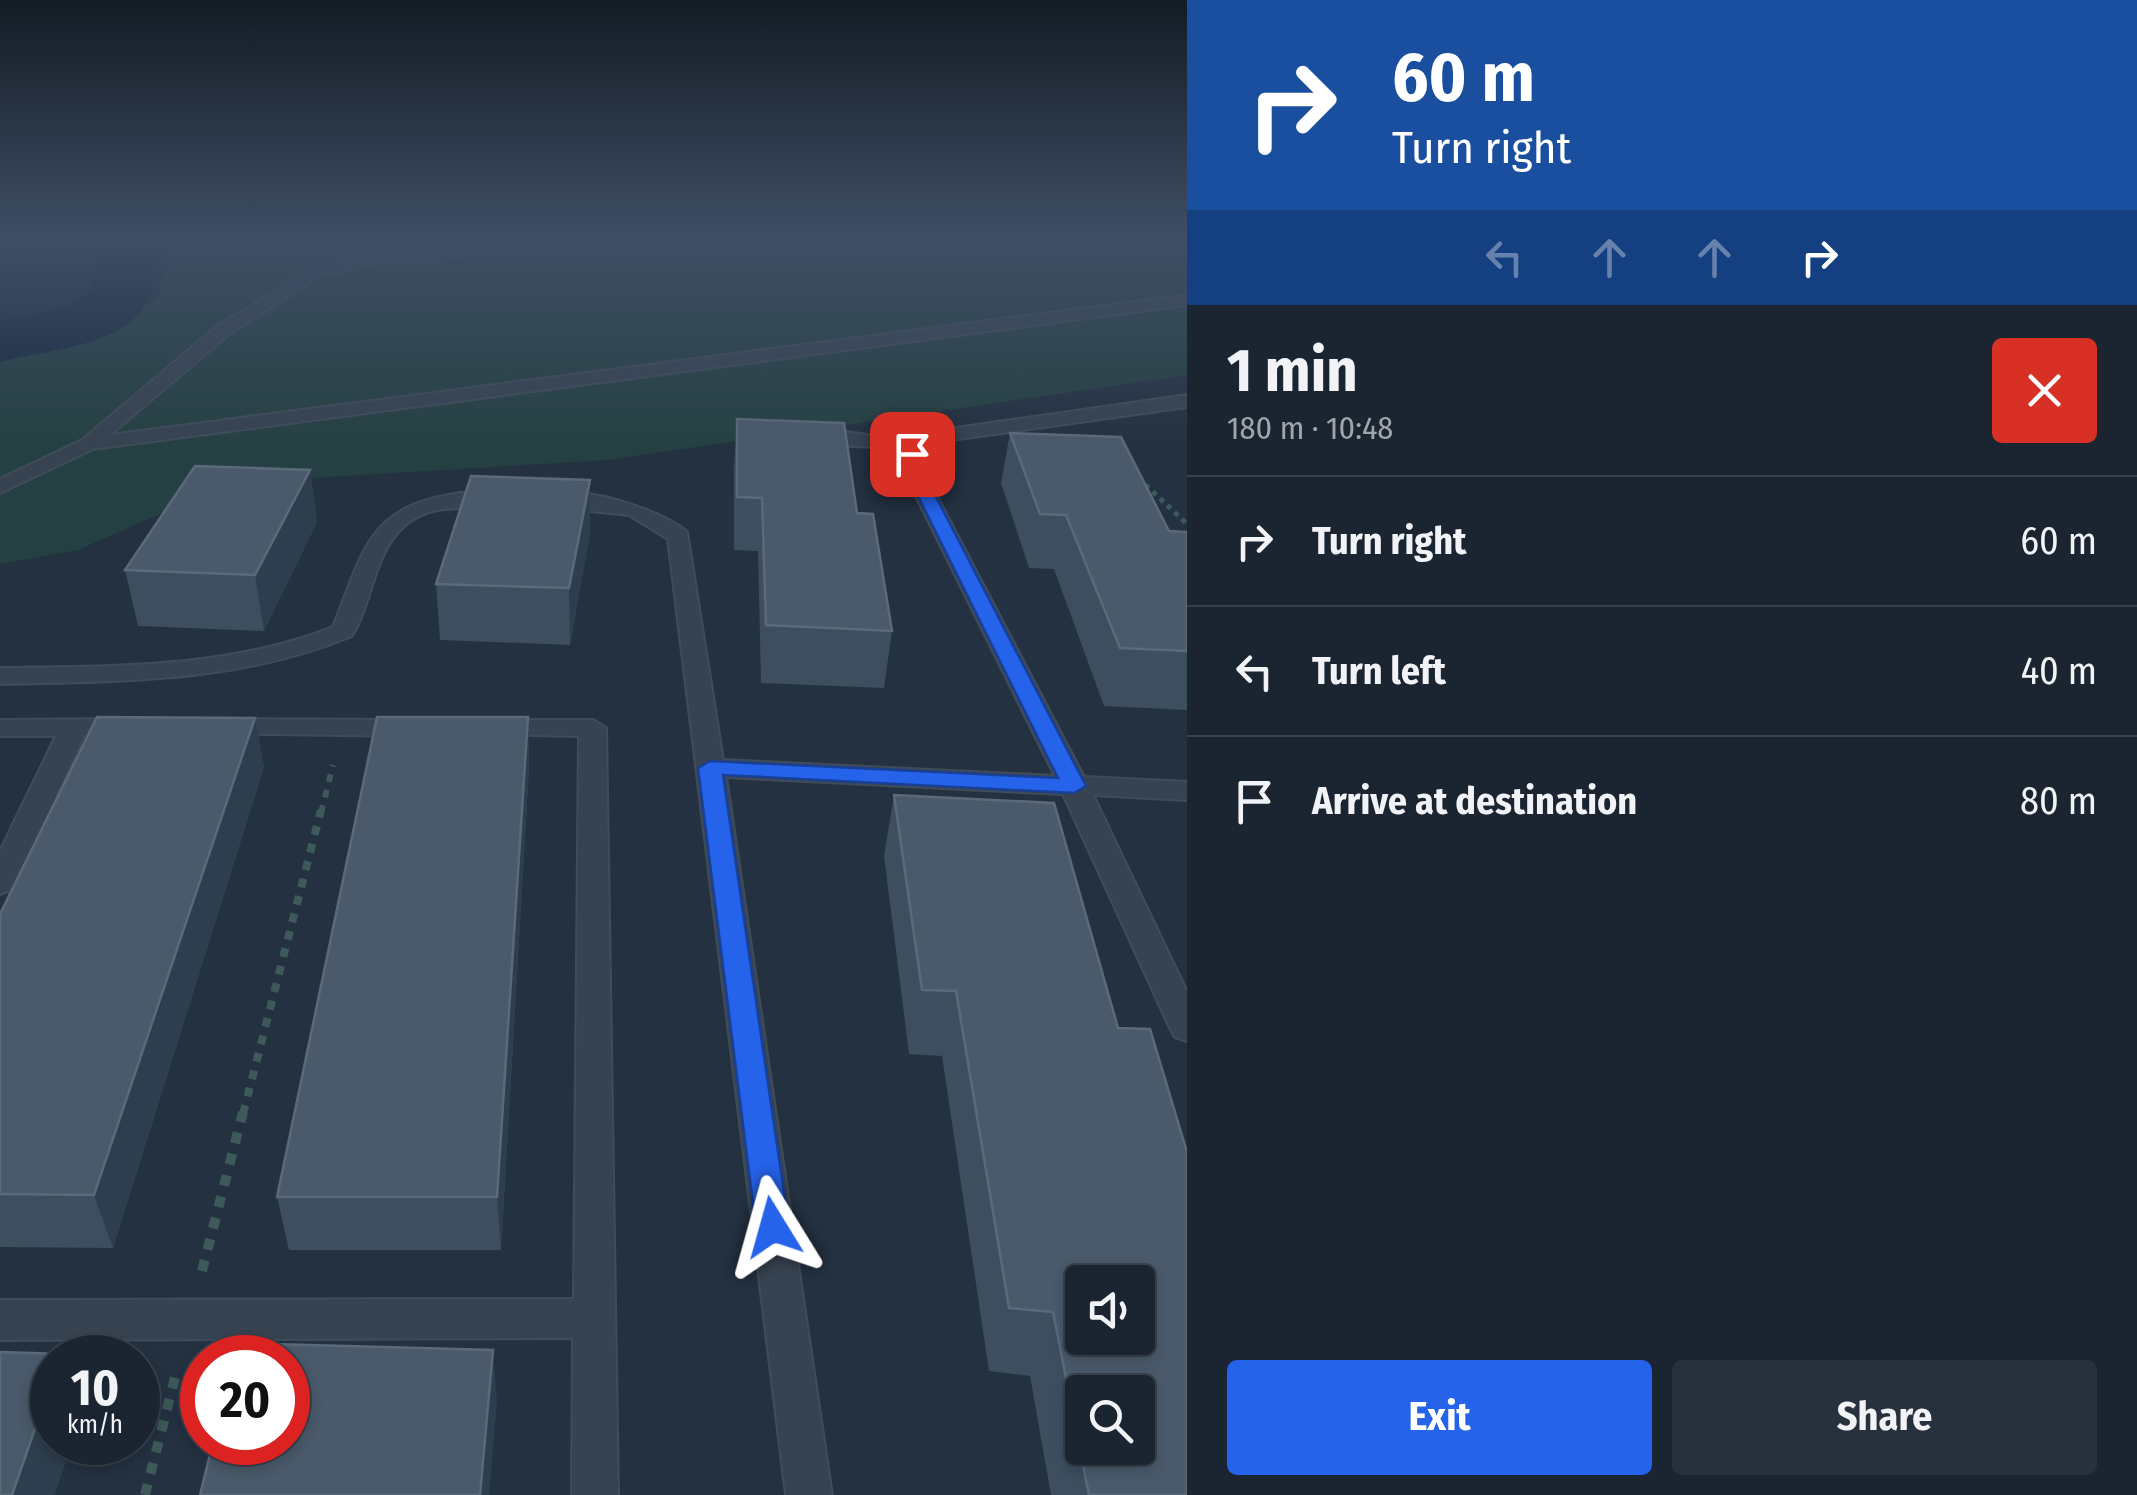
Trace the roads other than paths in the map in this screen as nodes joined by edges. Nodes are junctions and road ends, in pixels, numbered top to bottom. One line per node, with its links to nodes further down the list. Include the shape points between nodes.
1 (259, 308): 5 (lane, via 222,331)
2 (1128, 308): 5 (lane)
3 (1187, 400): 6 (lane, via 949,435)
4 (799, 438): 6 (lane, via 868,439)
5 (88, 444): 7 (lane)
6 (912, 454): 12 (lane, via 912,468)
7 (0, 487)
8 (0, 676): 11 (lane, via 273,658 342,631 386,524 417,506 452,498 612,504 645,511 679,537)
9 (0, 728): 10 (lane)
10 (74, 728): 14 (lane); 16 (lane, via 594,728)
11 (710, 768): 12 (lane); 19 (lane)
12 (1074, 786): 13 (lane); 15 (lane)
13 (1187, 792)
14 (0, 883)
15 (1187, 1028)
16 (592, 1318): 17 (lane); 18 (lane)
17 (0, 1320)
18 (595, 1495)
19 (809, 1495)

